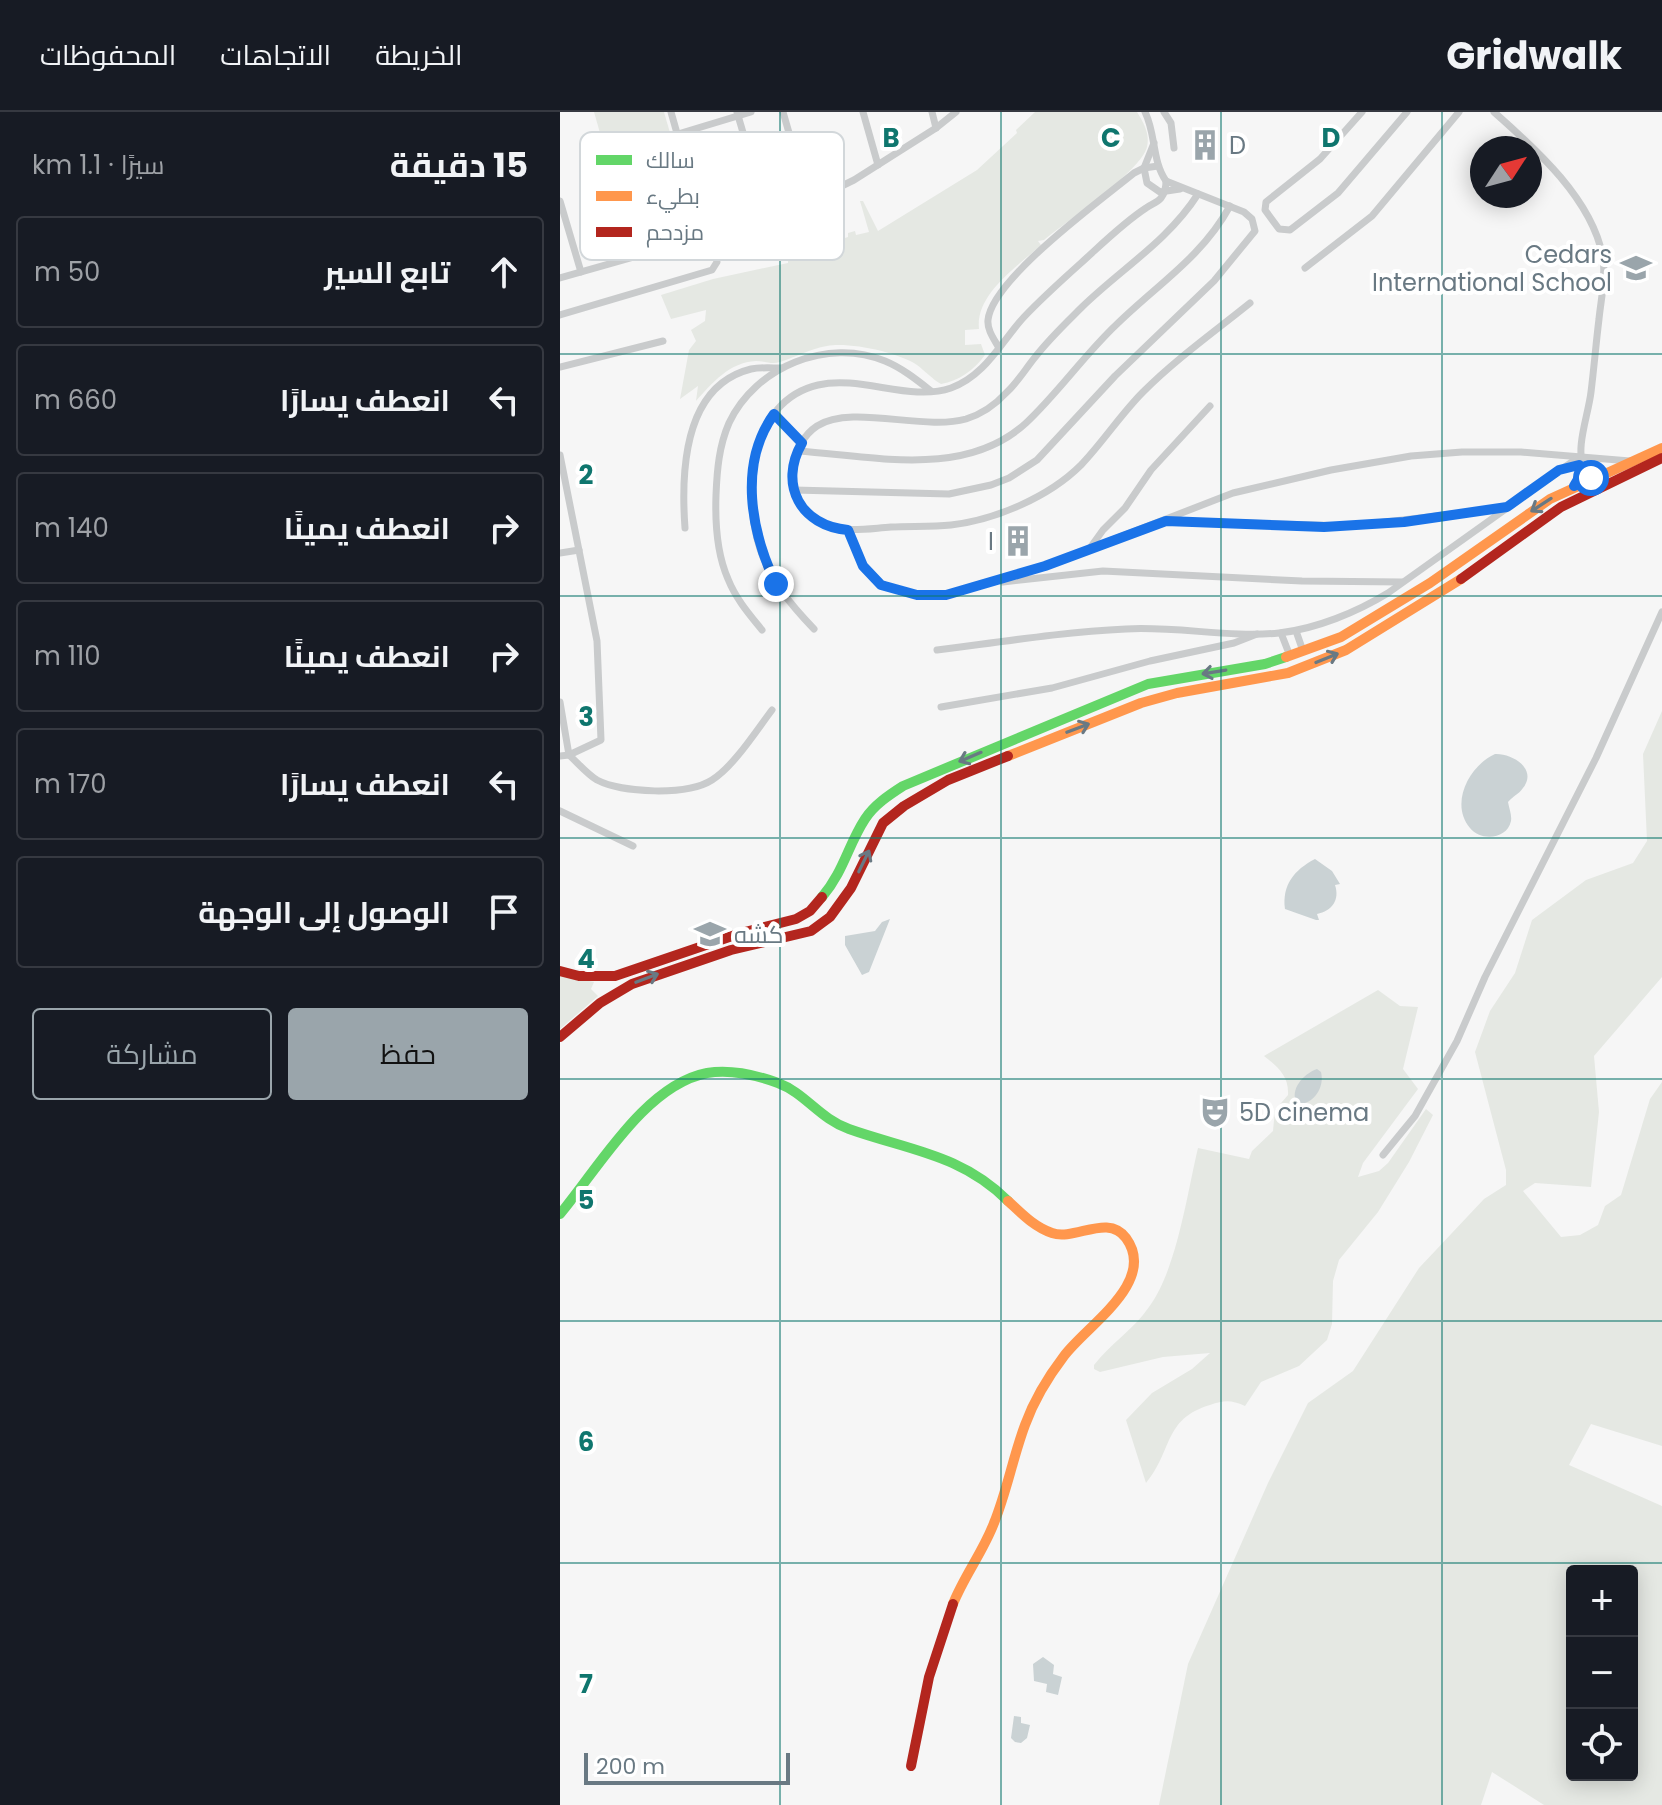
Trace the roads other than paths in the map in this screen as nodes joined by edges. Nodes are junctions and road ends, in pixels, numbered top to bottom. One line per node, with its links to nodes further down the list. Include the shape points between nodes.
1 (671, 112): 15 (street)
2 (751, 112): 13 (street)
3 (783, 112): 17 (street)
4 (863, 112): 20 (street)
5 (932, 112): 14 (street)
6 (956, 112): 14 (street)
7 (1145, 112): 18 (street)
8 (1164, 112): 19 (street)
9 (1362, 112): 10 (street, via 1320,159 1266,202 1265,210 1279,229 1290,230 1338,193)
10 (1407, 112)
11 (1459, 112): 35 (street, via 1372,216)
12 (1494, 112): 52 (street, via 1558,175 1601,250 1603,284)
13 (737, 114): 16 (street)
14 (936, 128): 20 (street)
15 (677, 132)
16 (684, 132)
17 (789, 132)
18 (1154, 141): 21 (street); 22 (street)
19 (1174, 148)
20 (878, 165): 25 (street)
21 (1158, 166): 22 (street); 23 (street)
22 (1144, 168): 24 (street); 26 (street)
23 (1164, 178): 26 (street); 27 (street); 28 (street)
24 (1123, 184): 26 (street); 41 (street, via 1061,233 999,294 988,326)
25 (844, 185)
26 (1149, 186): 28 (street); 31 (street, via 1153,196)
27 (1182, 189): 28 (street); 29 (street)
28 (1164, 192): 31 (street)
29 (1198, 194): 32 (street); 49 (street, via 1166,235 1085,304 1008,392 981,414 941,423 834,419 811,431)
30 (560, 201): 36 (street)
31 (1148, 206): 41 (street, via 1049,293)
32 (1230, 206): 49 (street, via 1192,258 1115,326 1030,420 997,444 941,459); 58 (street, via 1254,223 1249,242 1025,469 991,485 949,494)
33 (623, 260): 36 (street)
34 (716, 260): 39 (street, via 712,270)
35 (1305, 268)
36 (581, 272): 37 (street)
37 (560, 278)
38 (1250, 303): 62 (street, via 1147,388 1081,464 1041,494 954,525)
39 (560, 315)
40 (663, 341): 42 (street)
41 (999, 348): 46 (street, via 972,377)
42 (560, 367)
43 (784, 367): 44 (street); 45 (street); 46 (street, via 826,354 862,354 894,365)
44 (741, 372): 45 (street, via 754,377); 61 (street, via 712,395 696,419 685,471)
45 (757, 385): 70 (street, via 725,435 718,462 716,521 726,576)
46 (931, 391): 48 (street, via 823,384 792,397)
47 (1210, 406): 64 (street)
48 (774, 414): 49 (street); 69 (street, via 756,453 756,531 776,584)
49 (800, 447): 58 (street)
50 (1662, 448): 54 (main road)
51 (560, 455): 63 (street)
52 (1580, 456): 54 (street); 55 (street); 56 (street); 60 (street, via 1411,456 1233,493)
53 (1662, 458): 54 (main road)
54 (1638, 465): 57 (main road); 87 (main road, one-way to 54, via 663,972 811,931 830,917 851,888 883,823 948,780 1141,703 1288,673 1346,650 1453,585 1561,507)
55 (1583, 468): 56 (street); 57 (street)
56 (1559, 470): 59 (street)
57 (1574, 486): 75 (main road, one-way to 75, via 1369,623)
58 (794, 490): 62 (street, via 814,520)
59 (1507, 507): 60 (street, via 1351,526); 66 (street)
60 (1166, 521): 64 (street)
61 (685, 528)
62 (848, 530): 67 (street, via 863,566 881,585 930,596)
63 (579, 550): 65 (street); 81 (street, via 597,641 601,740)
64 (1088, 550): 67 (street)
65 (560, 553)
66 (1404, 582): 67 (street, via 1103,571); 71 (street, via 1366,605)
67 (988, 584)
68 (1662, 612): 89 (street, via 1457,1041 1415,1116)
69 (814, 629)
70 (762, 630)
71 (1296, 631): 73 (street); 75 (street)
72 (1259, 633): 73 (street); 74 (street, via 1112,629); 78 (street, via 1052,688)
73 (1281, 633): 76 (street)
74 (937, 650)
75 (1303, 651): 76 (main road)
76 (1290, 656): 86 (main road, one-way to 86, via 1148,684 903,786 865,818 837,879 802,916)
77 (560, 702): 80 (street)
78 (941, 707)
79 (772, 710): 81 (street, via 722,770 696,787 619,787 597,779)
80 (562, 731): 81 (street)
81 (569, 755): 82 (street)
82 (560, 756)
83 (560, 811): 84 (street)
84 (633, 846)
85 (560, 971): 86 (main road)
86 (600, 977): 87 (main road)
87 (608, 998): 88 (main road)
88 (560, 1037)
89 (1383, 1155)
90 (560, 1214): 91 (main road, via 654,1100 690,1077 727,1072 777,1082 835,1124 970,1170 1050,1233 1106,1227 1125,1237 1134,1264 1127,1289 1069,1350 1038,1396 1018,1440 994,1524 949,1612)
91 (911, 1766)

